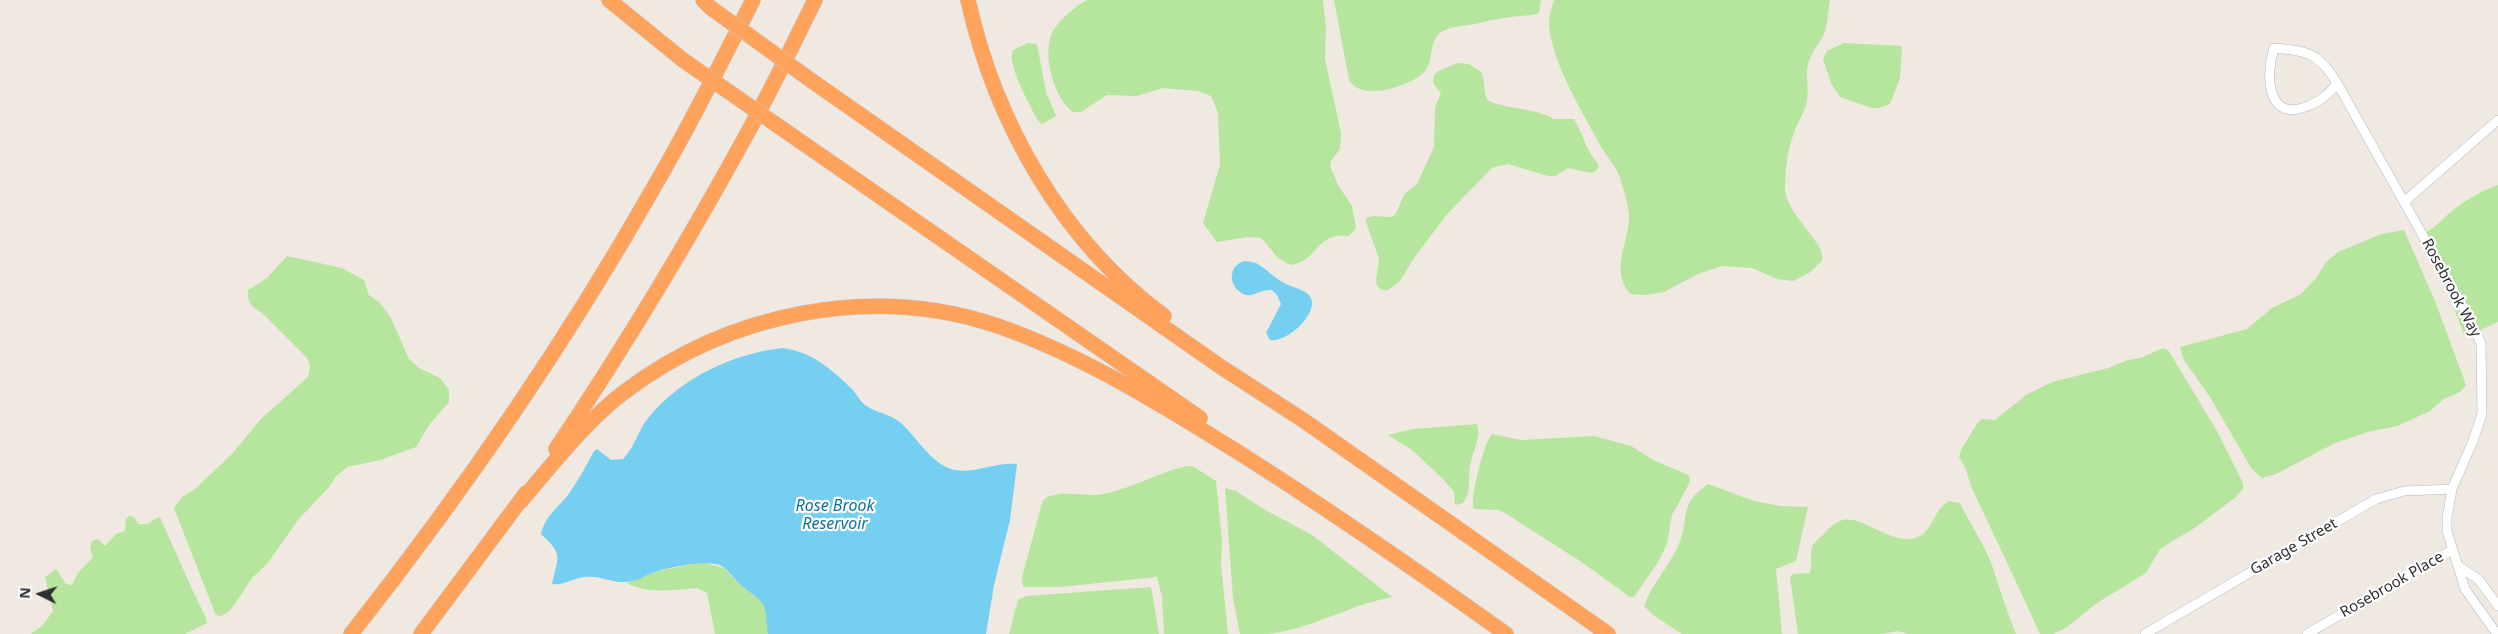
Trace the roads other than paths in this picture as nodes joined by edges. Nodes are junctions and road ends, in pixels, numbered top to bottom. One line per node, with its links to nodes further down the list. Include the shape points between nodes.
1 (608, 0): 10 (highway, bridge, via 683,60 1192,412)
2 (753, 0): 17 (highway, via 681,140 591,294 463,486)
3 (815, 0): 12 (highway, via 749,130 693,230 610,366)
4 (968, 0): 9 (highway, via 982,52 1015,134 1044,186 1080,236 1137,294)
5 (707, 4): 9 (highway, bridge, via 1221,367)
6 (2337, 83): 6 (street, Rosebrook Way, via 2328,68 2314,55 2274,48 2268,73 2272,93 2281,106 2292,111 2324,98); 8 (street, Rosebrook Way)
7 (2498, 120): 8 (street)
8 (2404, 202): 11 (street, Rosebrook Way, via 2481,344 2482,414)
9 (1303, 420): 16 (highway)
10 (1255, 463): 12 (highway, via 1109,376 1024,336 944,313 863,307 810,312 757,323 675,359 607,406); 19 (highway, via 1365,534)
11 (2452, 489): 13 (street, Rosebrook Way, via 2447,518); 22 (street, Garage Street, via 2395,493 2376,499)
12 (521, 500): 18 (highway)
13 (2452, 550): 14 (street, Rosebrook Way); 23 (street, Rosebrook Place)
14 (2459, 566): 15 (street, via 2479,580); 24 (street, Rosebrook Way, via 2465,589)
15 (2498, 606)
16 (1586, 618): 20 (highway); 21 (highway)
17 (351, 634)
18 (422, 634)
19 (1506, 634)
20 (1608, 634)
21 (1612, 634)
22 (2145, 634)
23 (2307, 634)
24 (2497, 634)

